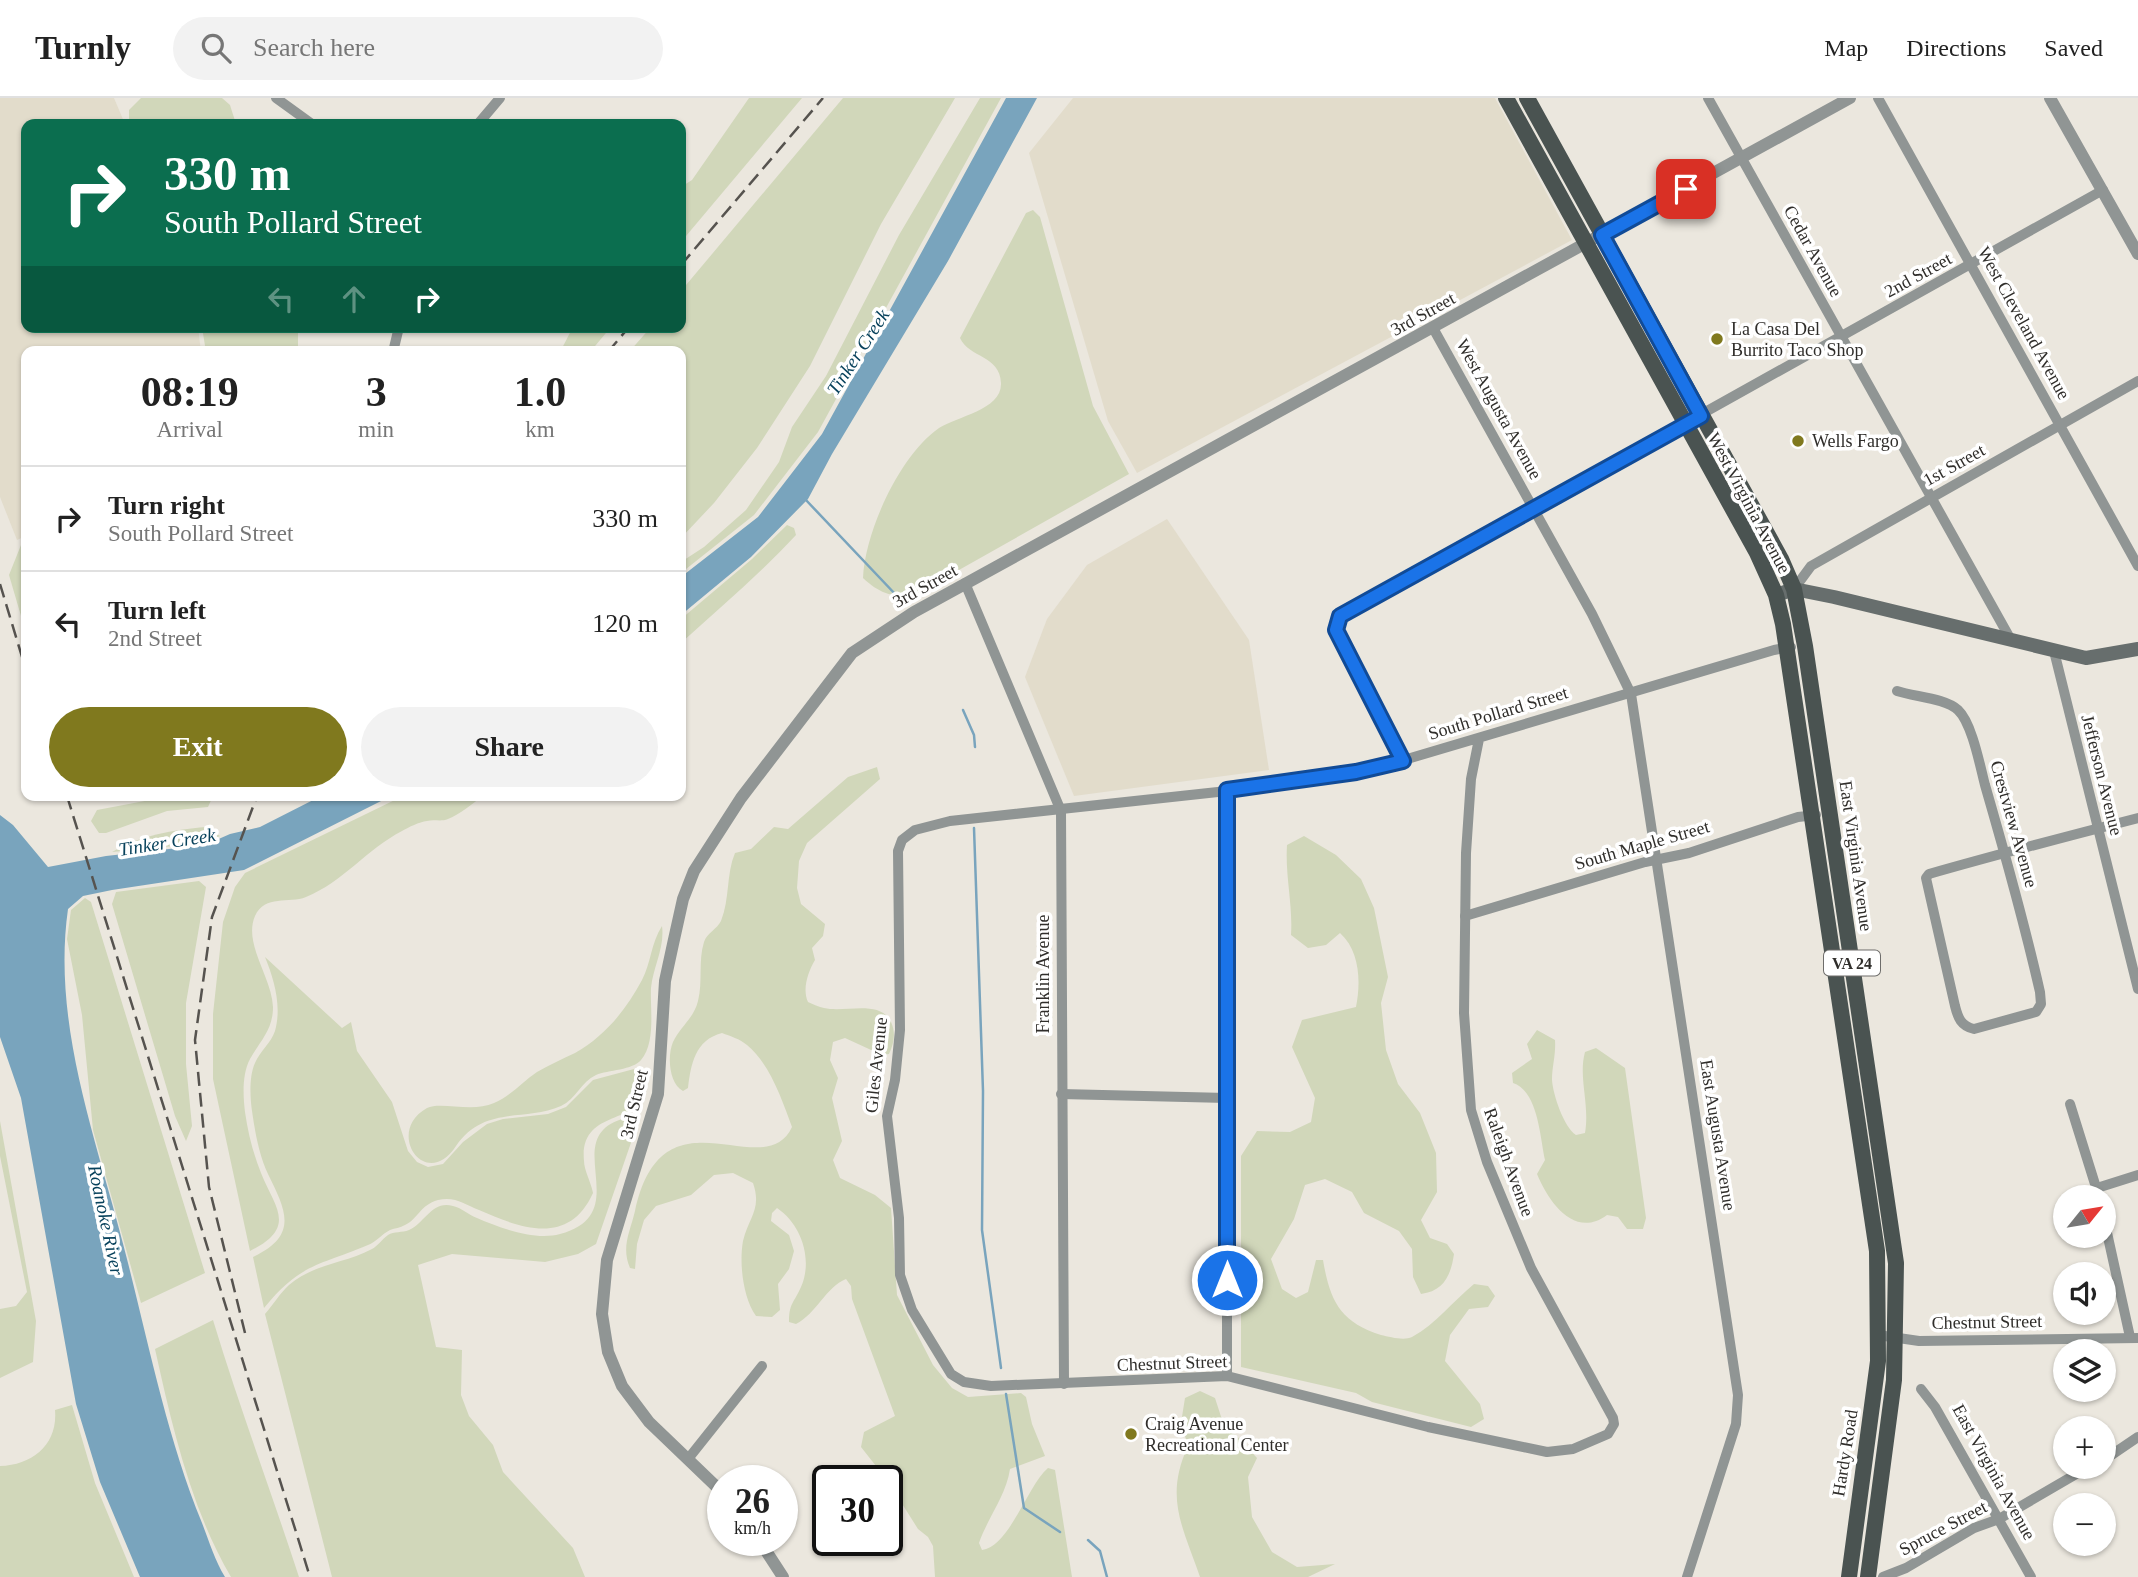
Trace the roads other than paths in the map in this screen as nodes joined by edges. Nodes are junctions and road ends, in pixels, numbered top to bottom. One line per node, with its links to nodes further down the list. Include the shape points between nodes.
1 (276, 98): 9 (street)
2 (500, 98): 10 (street)
3 (1506, 98): 14 (main road, West Virginia Avenue / VA 24)
4 (1527, 98): 13 (main road, West Virginia Avenue / VA 24)
5 (1708, 98): 11 (street, Cedar Avenue)
6 (1850, 98): 11 (street, 3rd Street)
7 (1878, 98): 16 (street, West Cleveland Avenue)
8 (2050, 98): 12 (street)
9 (305, 119)
10 (482, 119)
11 (1741, 158): 13 (street, 3rd Street); 18 (street, Cedar Avenue)
12 (2103, 190): 15 (street); 16 (street, 2nd Street)
13 (1602, 235): 14 (street, 3rd Street); 20 (main road, West Virginia Avenue / VA 24)
14 (1586, 244): 17 (street, 3rd Street); 21 (main road, West Virginia Avenue / VA 24)
15 (2138, 254)
16 (1971, 265): 18 (street, 2nd Street); 22 (street, West Cleveland Avenue)
17 (1433, 328): 24 (street, West Augusta Avenue); 26 (street, 3rd Street)
18 (1842, 338): 20 (street, 2nd Street); 23 (street, Cedar Avenue)
19 (2138, 381): 22 (street, 1st Street)
20 (1701, 416): 21 (street, 2nd Street); 27 (main road, West Virginia Avenue / VA 24)
21 (1685, 425): 24 (street, 2nd Street); 28 (main road, West Virginia Avenue / VA 24)
22 (2061, 425): 23 (street, 1st Street); 25 (street, West Cleveland Avenue)
23 (1931, 497): 27 (street, 1st Street, via 1811,566); 29 (street, Cedar Avenue)
24 (1534, 509): 35 (street, West Augusta Avenue); 37 (street, 2nd Street, via 1337,620 1336,630)
25 (2138, 566)
26 (965, 583): 39 (street, Franklin Avenue); 67 (street, 3rd Street, via 852,653 741,798 687,886 666,981 658,1094 607,1260 601,1294 604,1334 622,1386 649,1422)
27 (1794, 589): 28 (main road); 29 (main road); 30 (main road, East Virginia Avenue / VA 24)
28 (1776, 595): 31 (main road, VA 24)
29 (2011, 640): 33 (main road)
30 (1805, 646): 31 (street, South Pollard Street); 40 (main road, East Virginia Avenue / VA 24)
31 (1786, 647): 35 (street, South Pollard Street); 41 (main road, VA 24)
32 (2138, 649): 33 (main road, via 2086,658)
33 (2054, 650): 43 (street, Jefferson Avenue)
34 (1897, 691): 45 (street, Crestview Avenue, via 1948,705 1964,718)
35 (1631, 694): 36 (street, South Pollard Street); 46 (street, East Augusta Avenue)
36 (1479, 739): 37 (street, South Pollard Street); 47 (street, Raleigh Avenue, via 1466,830)
37 (1403, 761): 38 (street, South Pollard Street)
38 (1227, 790): 39 (street, South Pollard Street); 50 (street)
39 (1061, 811): 44 (street, South Pollard Street, via 950,821); 49 (street, Franklin Avenue)
40 (1830, 813): 41 (street, South Maple Street); 59 (main road, East Virginia Avenue / VA 24, via 1893,1232)
41 (1811, 815): 46 (street, South Maple Street); 57 (main road, VA 24, via 1877,1251)
42 (2138, 818): 43 (street)
43 (2097, 828): 45 (street); 48 (street, Jefferson Avenue)
44 (907, 835): 56 (street, Giles Avenue, via 898,851 900,1030 887,1116)
45 (2004, 853): 45 (street, Crestview Avenue, via 2041,1004 2036,1012 1974,1029 1958,1018 1926,878)
46 (1658, 860): 47 (street, South Maple Street); 73 (street, East Augusta Avenue, via 1738,1395 1736,1424)
47 (1465, 916): 65 (street, Raleigh Avenue, via 1466,1061 1475,1126 1531,1268 1613,1418 1612,1430)
48 (2137, 985)
49 (1061, 1094): 50 (street); 62 (street, Franklin Avenue)
50 (1227, 1098): 61 (street)
51 (2070, 1104): 53 (street)
52 (2138, 1175): 54 (street)
53 (2095, 1185)
54 (2116, 1185)
55 (2111, 1248): 58 (street)
56 (901, 1259): 62 (street, Chestnut Street, via 909,1305 951,1374 991,1386)
57 (1878, 1335): 59 (street, Chestnut Street); 74 (main road, Hardy Road / VA 24)
58 (2134, 1338): 59 (street, Chestnut Street)
59 (1897, 1339): 75 (main road, VA 24)
60 (762, 1366): 67 (street)
61 (1227, 1376): 62 (street, Chestnut Street); 65 (street, Chestnut Street, via 1527,1450 1559,1452)
62 (1063, 1384)
63 (1921, 1389): 70 (street, East Virginia Avenue)
64 (2138, 1437): 66 (street)
65 (1598, 1439)
66 (2116, 1452)
67 (688, 1459): 68 (street, 3rd Street)
68 (707, 1477)
69 (2068, 1479): 70 (street, Spruce Street)
70 (1999, 1519): 76 (street, Spruce Street); 77 (street, East Virginia Avenue)
71 (770, 1556): 72 (street)
72 (783, 1577)
73 (1687, 1577)
74 (1849, 1577)
75 (1868, 1577)
76 (1883, 1577)
77 (2031, 1577)

